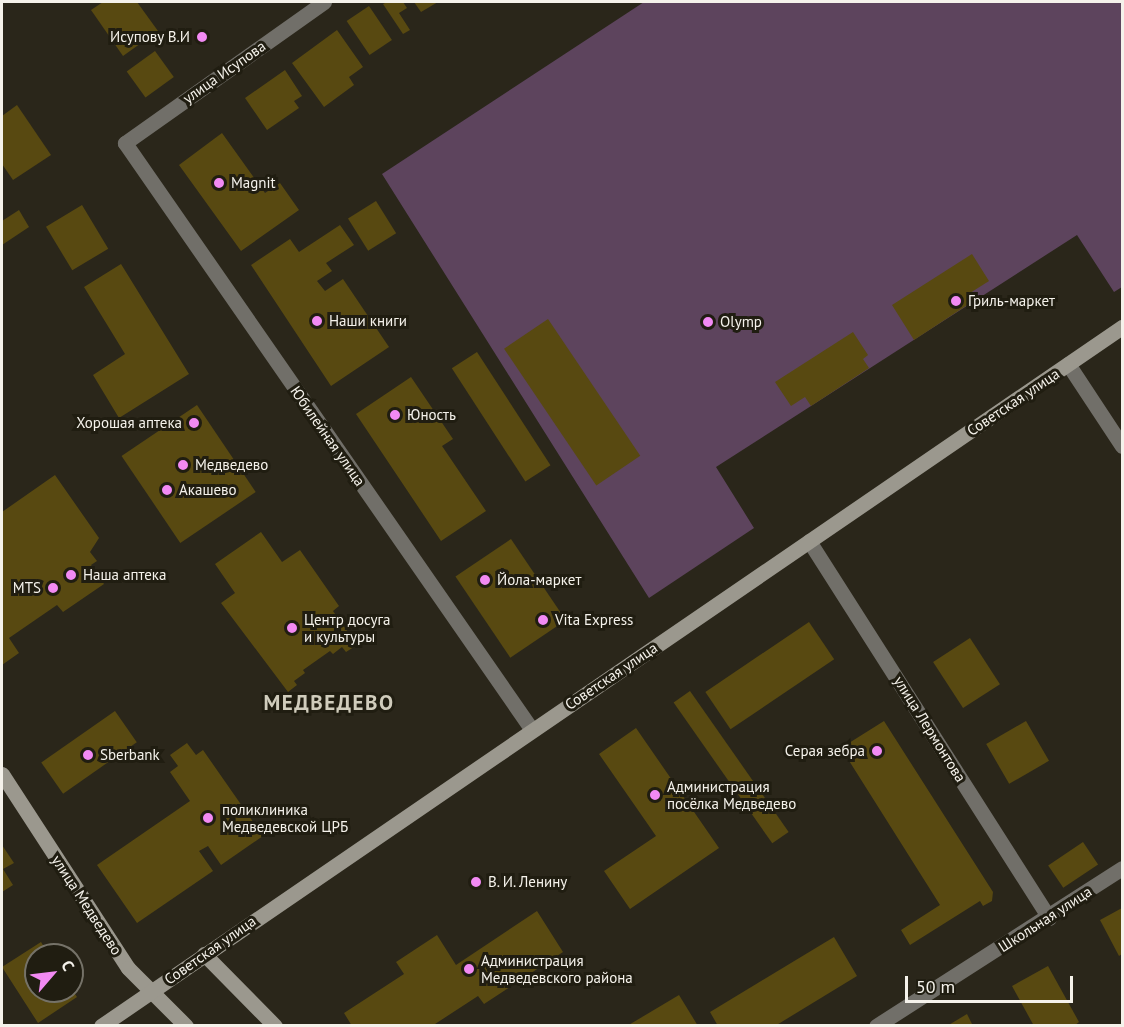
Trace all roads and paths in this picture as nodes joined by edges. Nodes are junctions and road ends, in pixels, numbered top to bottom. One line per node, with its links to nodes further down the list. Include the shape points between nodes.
1 (324, 2): 2 (street, улица Исупова)
2 (125, 142): 7 (street, Юбилейная улица)
3 (1122, 327): 4 (main road, Советская улица)
4 (1068, 364): 5 (street); 6 (main road, Советская улица)
5 (1122, 446)
6 (809, 541): 7 (main road, Советская улица); 10 (street, улица Лермонтова)
7 (532, 730): 11 (main road, Советская улица)
8 (2, 774): 12 (main road, улица Медведево, via 128,968)
9 (1122, 868): 10 (street, Школьная улица)
10 (1049, 918): 16 (street, Школьная улица)
11 (204, 954): 12 (main road, Советская улица); 15 (main road)
12 (149, 992): 13 (main road, Советская улица); 14 (main road, улица Медведево)
13 (101, 1026)
14 (186, 1026)
15 (275, 1026)
16 (876, 1026)

